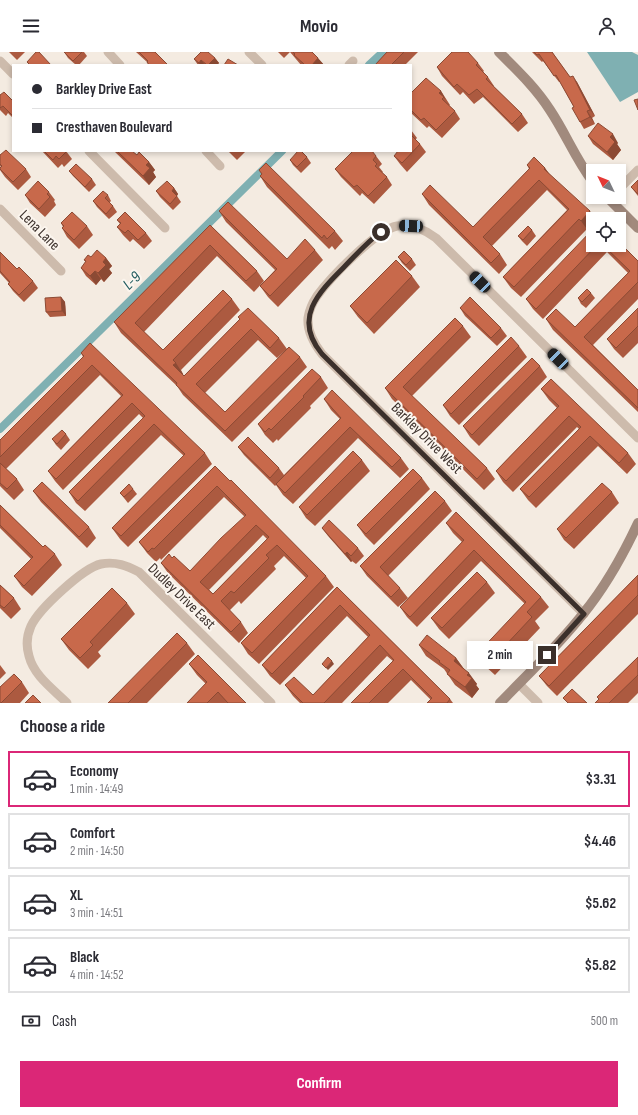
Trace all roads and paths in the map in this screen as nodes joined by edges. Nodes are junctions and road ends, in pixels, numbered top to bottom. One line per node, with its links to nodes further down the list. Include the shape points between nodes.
1 (108, 52): 5 (street)
2 (249, 52): 6 (street)
3 (499, 52): 12 (street, via 539,94)
4 (0, 61): 7 (street)
5 (119, 64)
6 (261, 64)
7 (12, 73)
8 (90, 152): 16 (street)
9 (207, 152): 10 (street)
10 (220, 166)
11 (638, 170): 13 (street)
12 (586, 172)
13 (626, 182)
14 (615, 204): 17 (street)
15 (0, 209): 18 (street, Lena Lane)
16 (165, 228)
17 (638, 228)
18 (61, 271)
19 (638, 438): 21 (street, Barkley Drive West, via 436,238 416,227 403,226 386,230 372,239 317,296 310,311 309,328 318,349)
20 (638, 523): 21 (street, via 614,570)
21 (584, 614): 22 (street)
22 (519, 684): 25 (street); 26 (street)
23 (67, 703): 24 (street, Dudley Drive East, via 37,672 28,652 28,637 34,621 81,574 96,565 113,563 129,567 144,576)
24 (271, 703)
25 (500, 703)
26 (538, 703)

